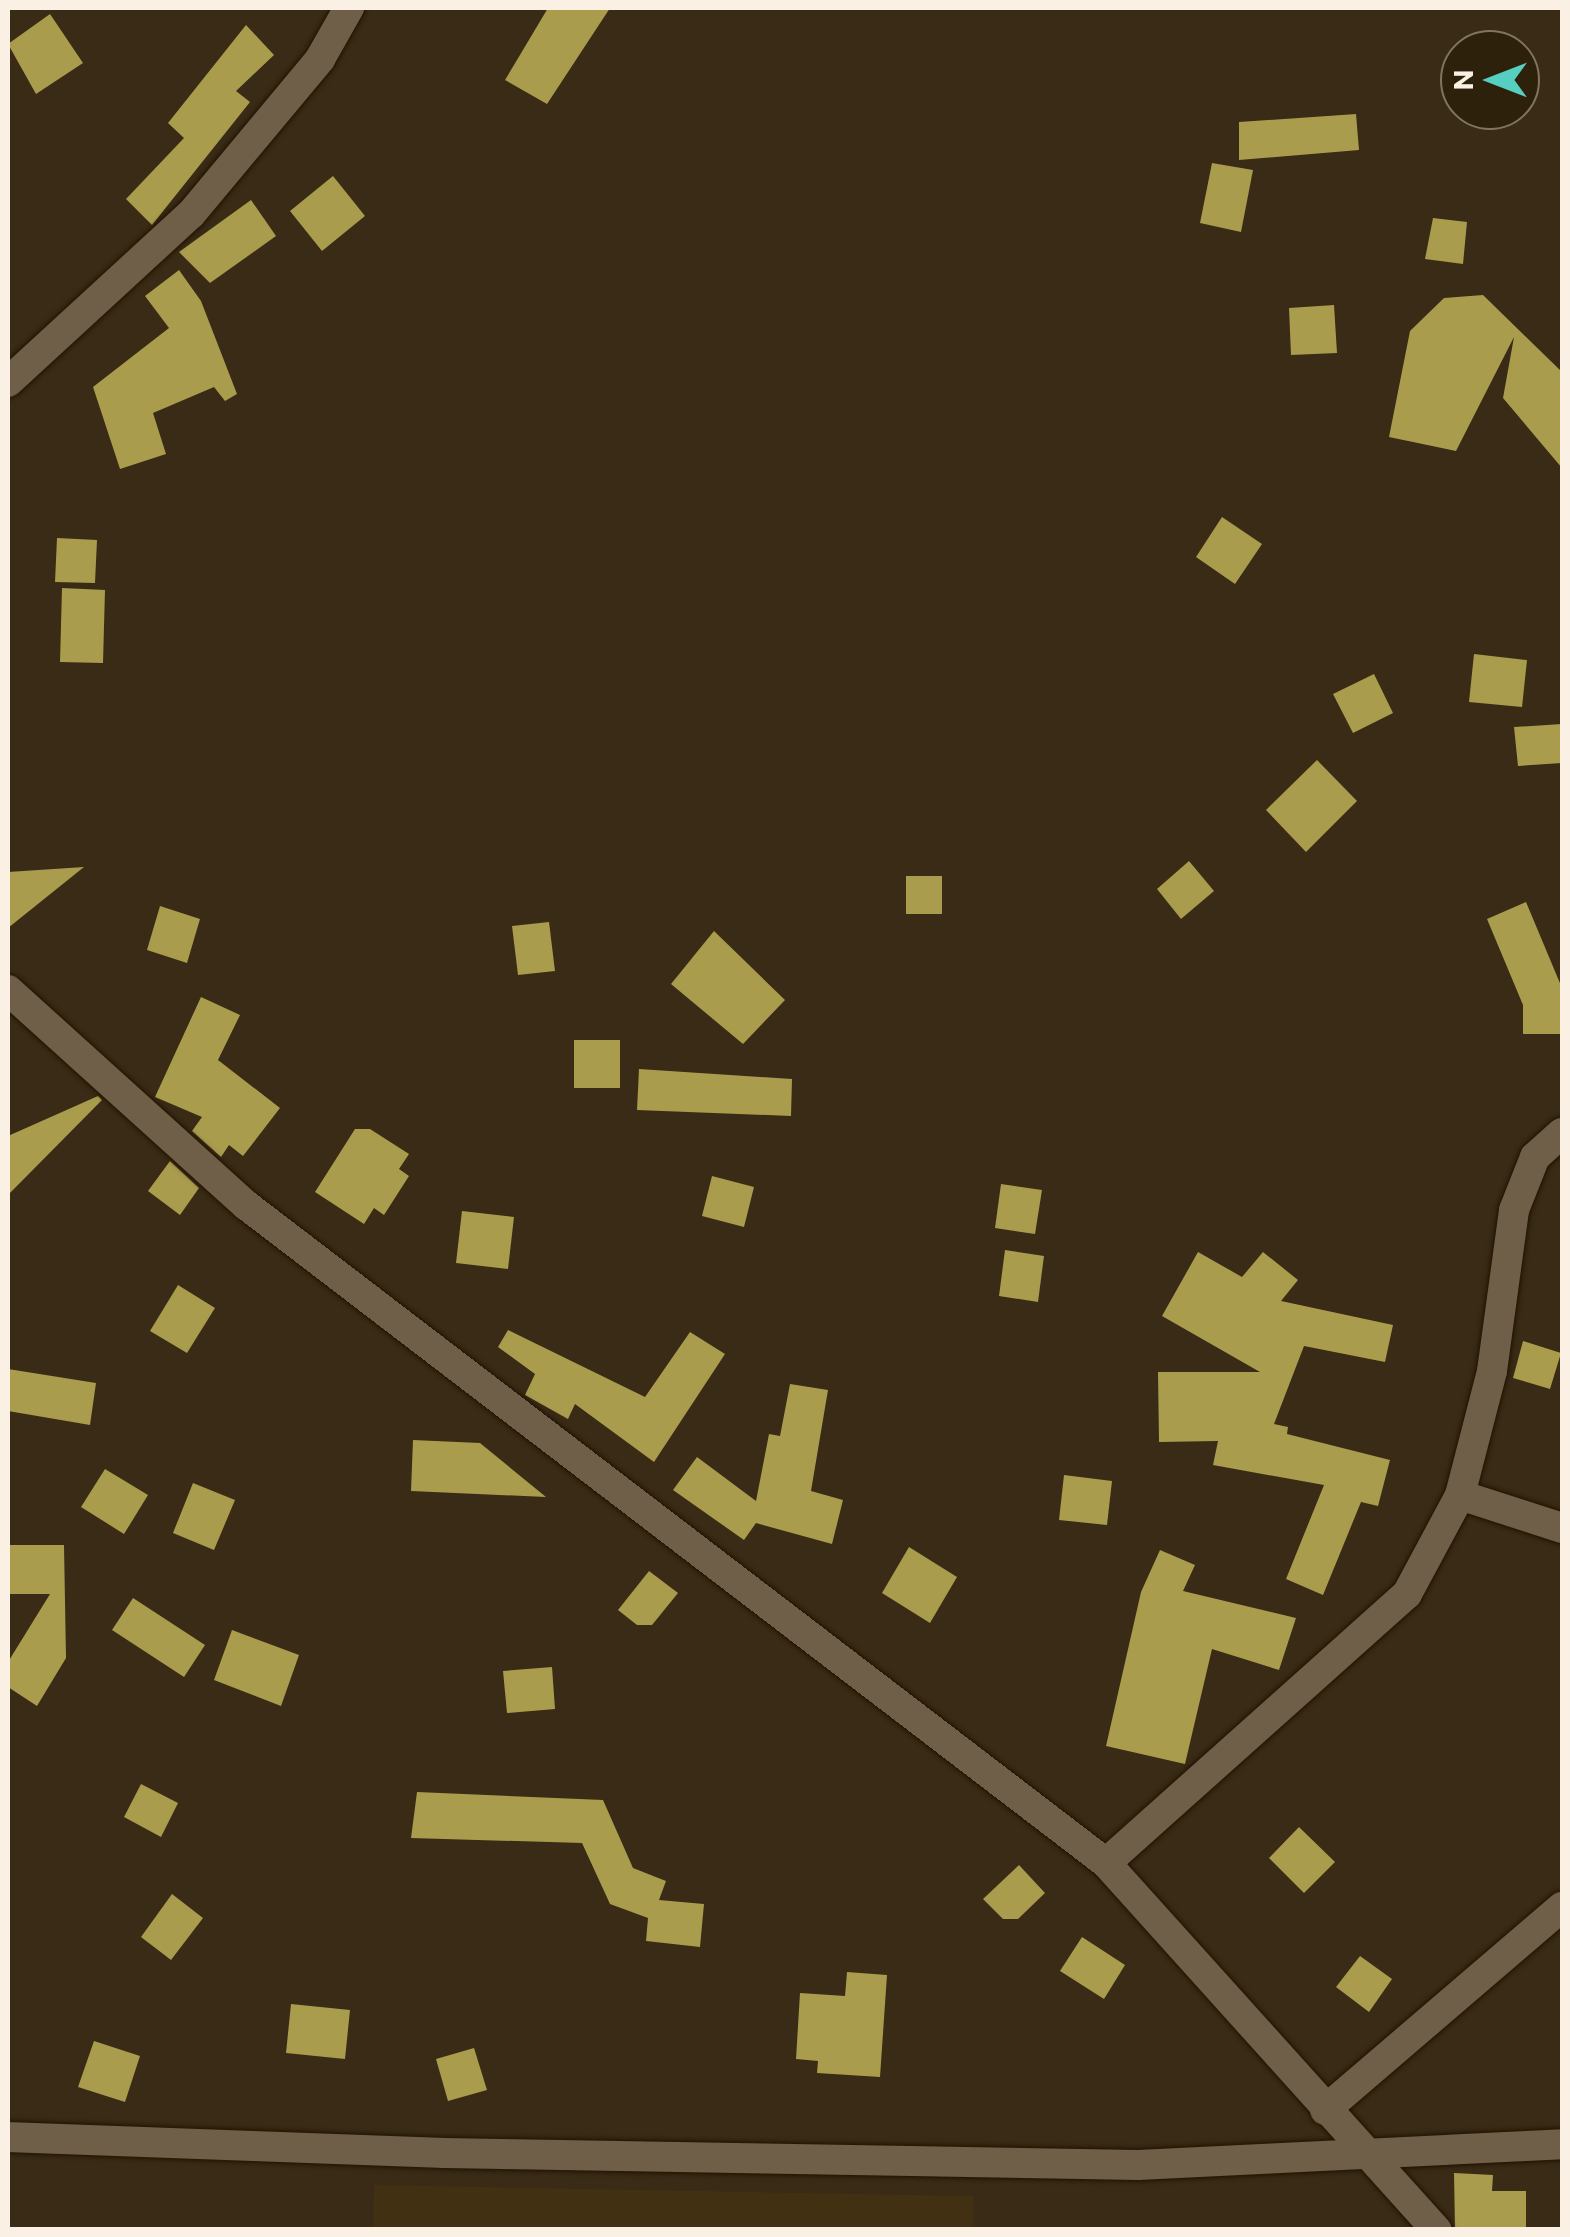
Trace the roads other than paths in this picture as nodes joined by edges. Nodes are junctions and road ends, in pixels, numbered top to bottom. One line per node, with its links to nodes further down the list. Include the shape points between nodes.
1 (350, 8): 2 (street, via 320,59 191,214)
2 (8, 382)
3 (8, 990): 7 (street, via 246,1205)
4 (1562, 1133): 5 (street, via 1535,1157 1514,1210 1492,1371)
5 (1460, 1495): 6 (street); 7 (street, via 1407,1594)
6 (1562, 1528)
7 (1106, 1863): 9 (street)
8 (1562, 1907): 9 (street)
9 (1325, 2110): 12 (street)
10 (8, 2137): 12 (street, via 444,2153 1118,2165)
11 (1562, 2144): 12 (street)
12 (1372, 2156): 13 (street)
13 (1436, 2230)

